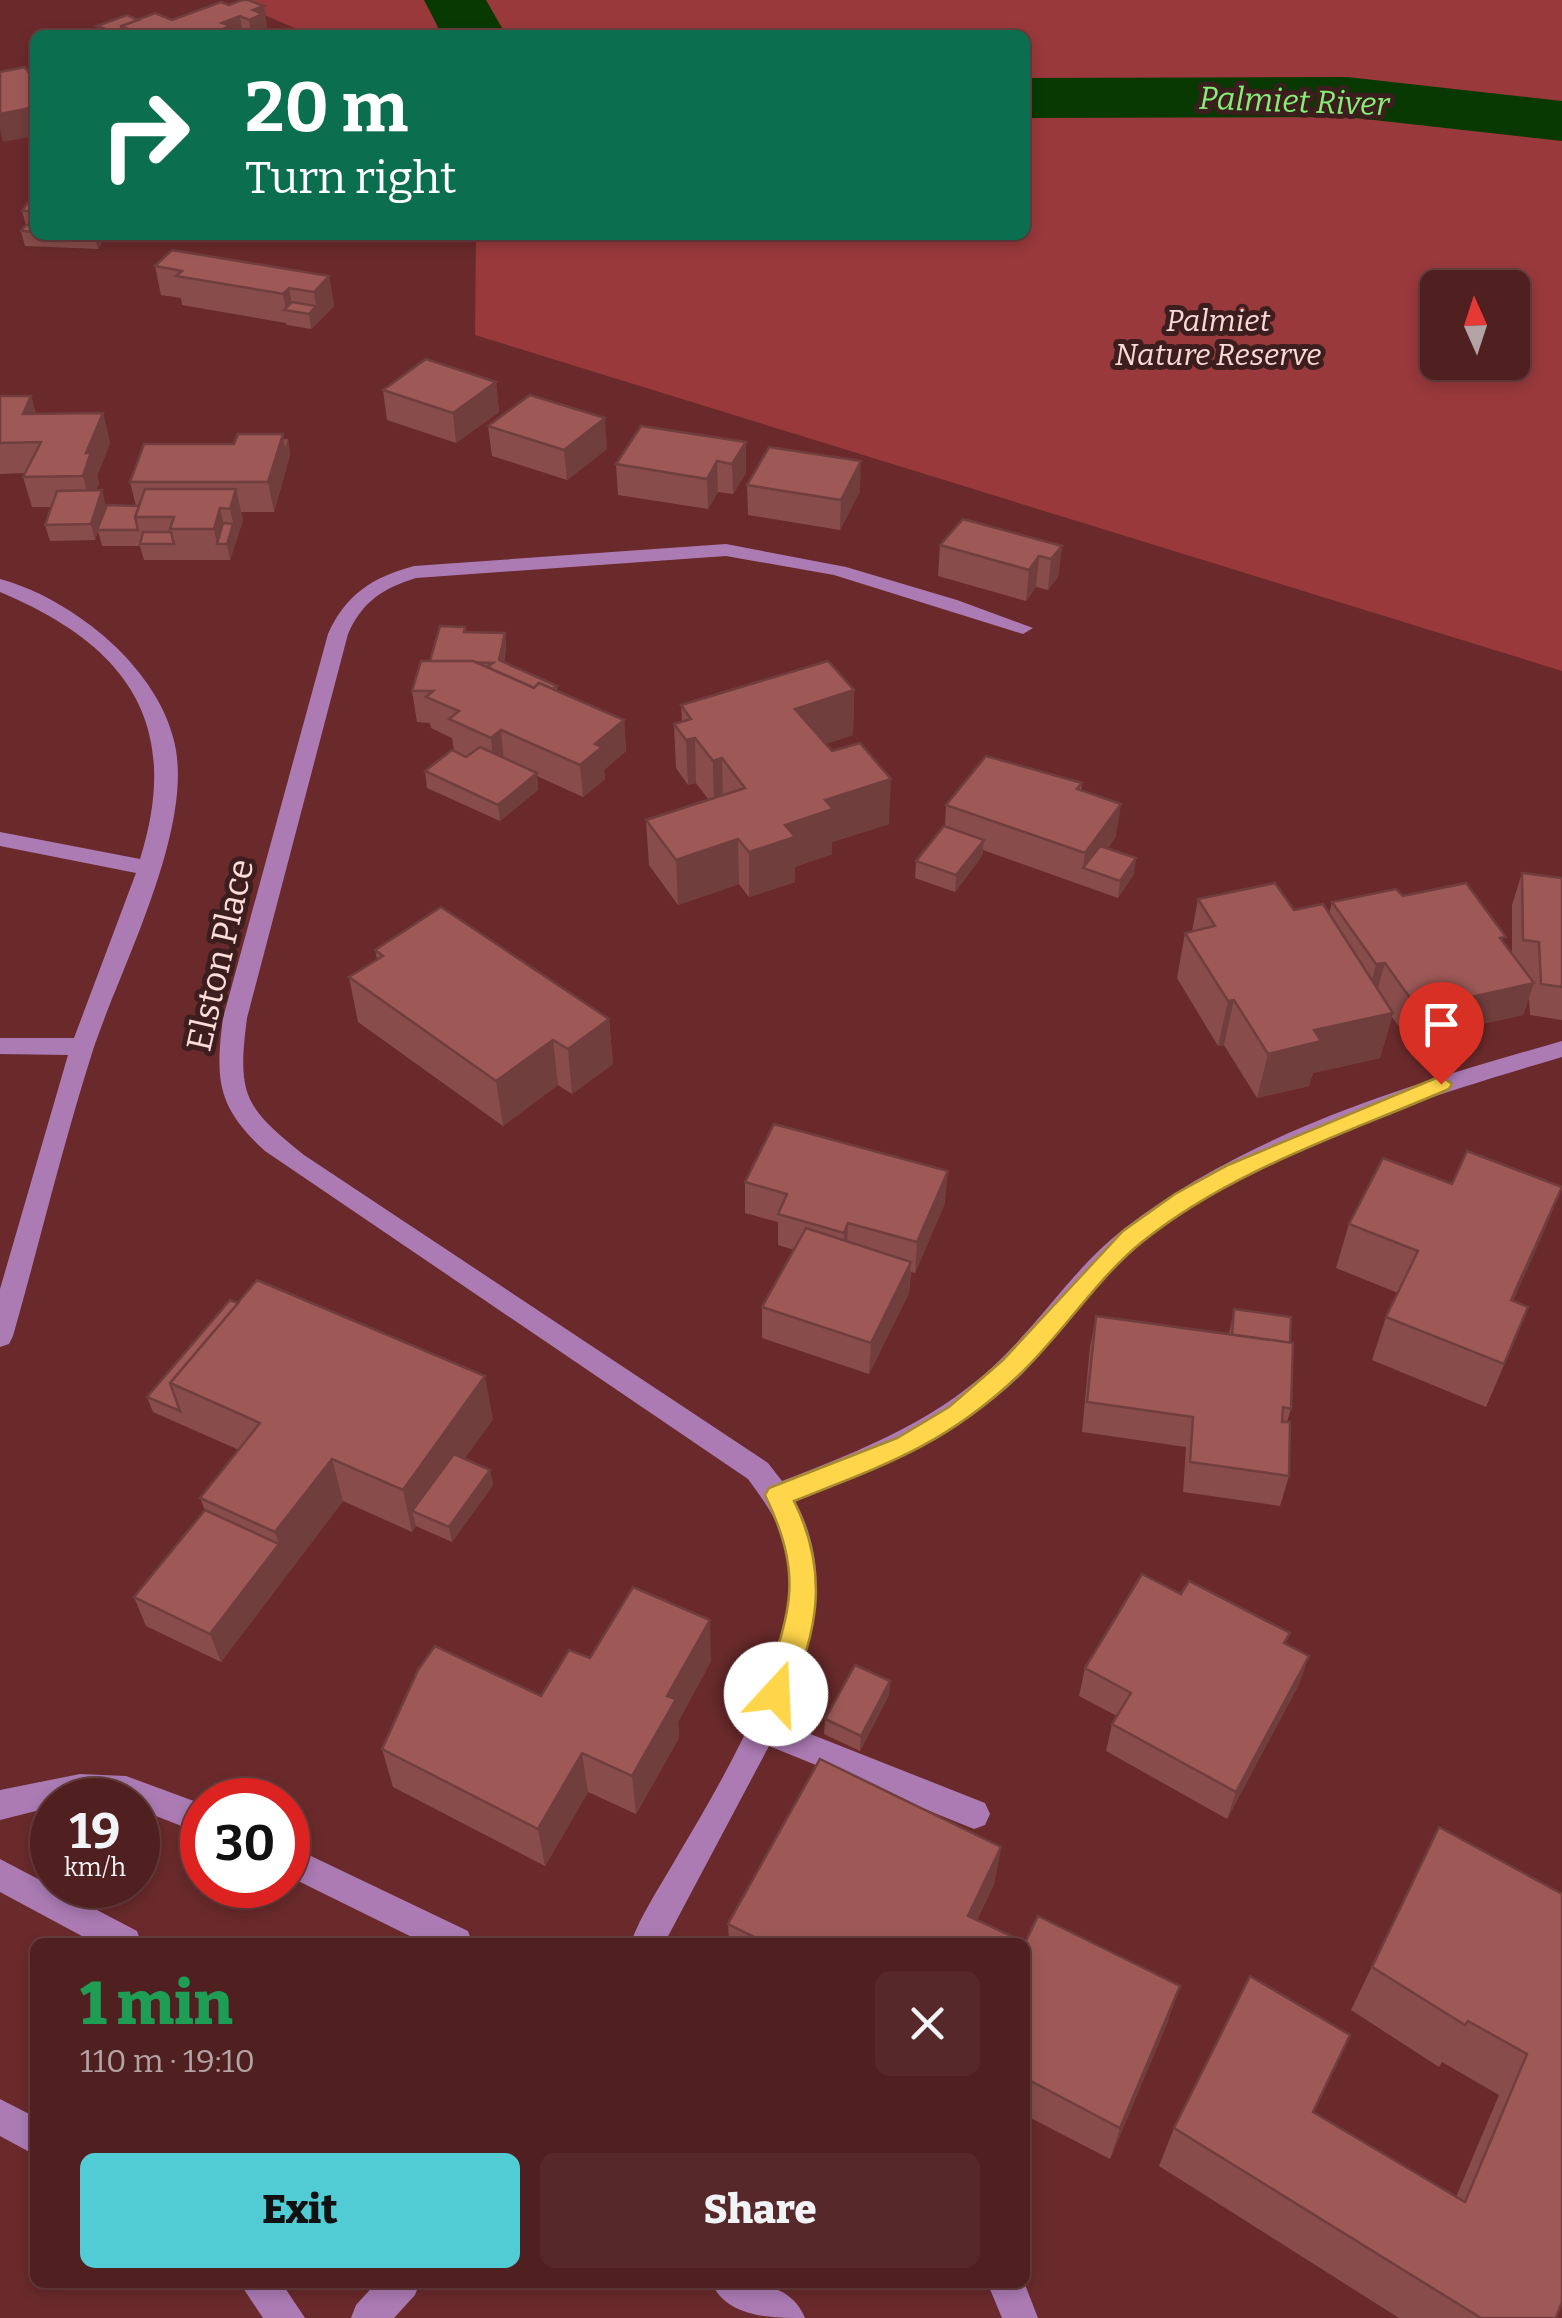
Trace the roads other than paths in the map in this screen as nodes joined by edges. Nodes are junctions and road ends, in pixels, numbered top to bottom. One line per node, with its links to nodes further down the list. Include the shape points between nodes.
1 (0, 585): 4 (street, via 78,624 118,659 145,698 164,741 166,774)
2 (1022, 628): 9 (street, Elston Place, via 815,566 714,550 414,572 366,589 338,634 235,1018 232,1094 260,1134 296,1162 758,1471)
3 (0, 839): 4 (street)
4 (149, 868): 6 (street)
5 (0, 1046): 6 (street)
6 (83, 1047): 8 (street)
7 (1562, 1049): 9 (street, via 1441,1084 1236,1171 1184,1200 1131,1237 1012,1367 958,1414 906,1446)
8 (0, 1336)
9 (778, 1495): 10 (street, Elston Place, via 804,1566 803,1611)
10 (762, 1729): 13 (street); 18 (street, Elston Place)
11 (0, 1806): 12 (street, via 58,1791 112,1787)
12 (180, 1808)
13 (974, 1814)
14 (310, 1871): 17 (street)
15 (0, 1875): 16 (street)
16 (118, 1938)
17 (448, 1938)
18 (649, 1938)
19 (0, 2116): 20 (street)
20 (30, 2134)
21 (262, 2288): 25 (street)
22 (396, 2288): 26 (street)
23 (738, 2288): 27 (street)
24 (1007, 2288): 28 (street)
25 (287, 2318)
26 (369, 2318)
27 (787, 2318)
28 (1020, 2318)

